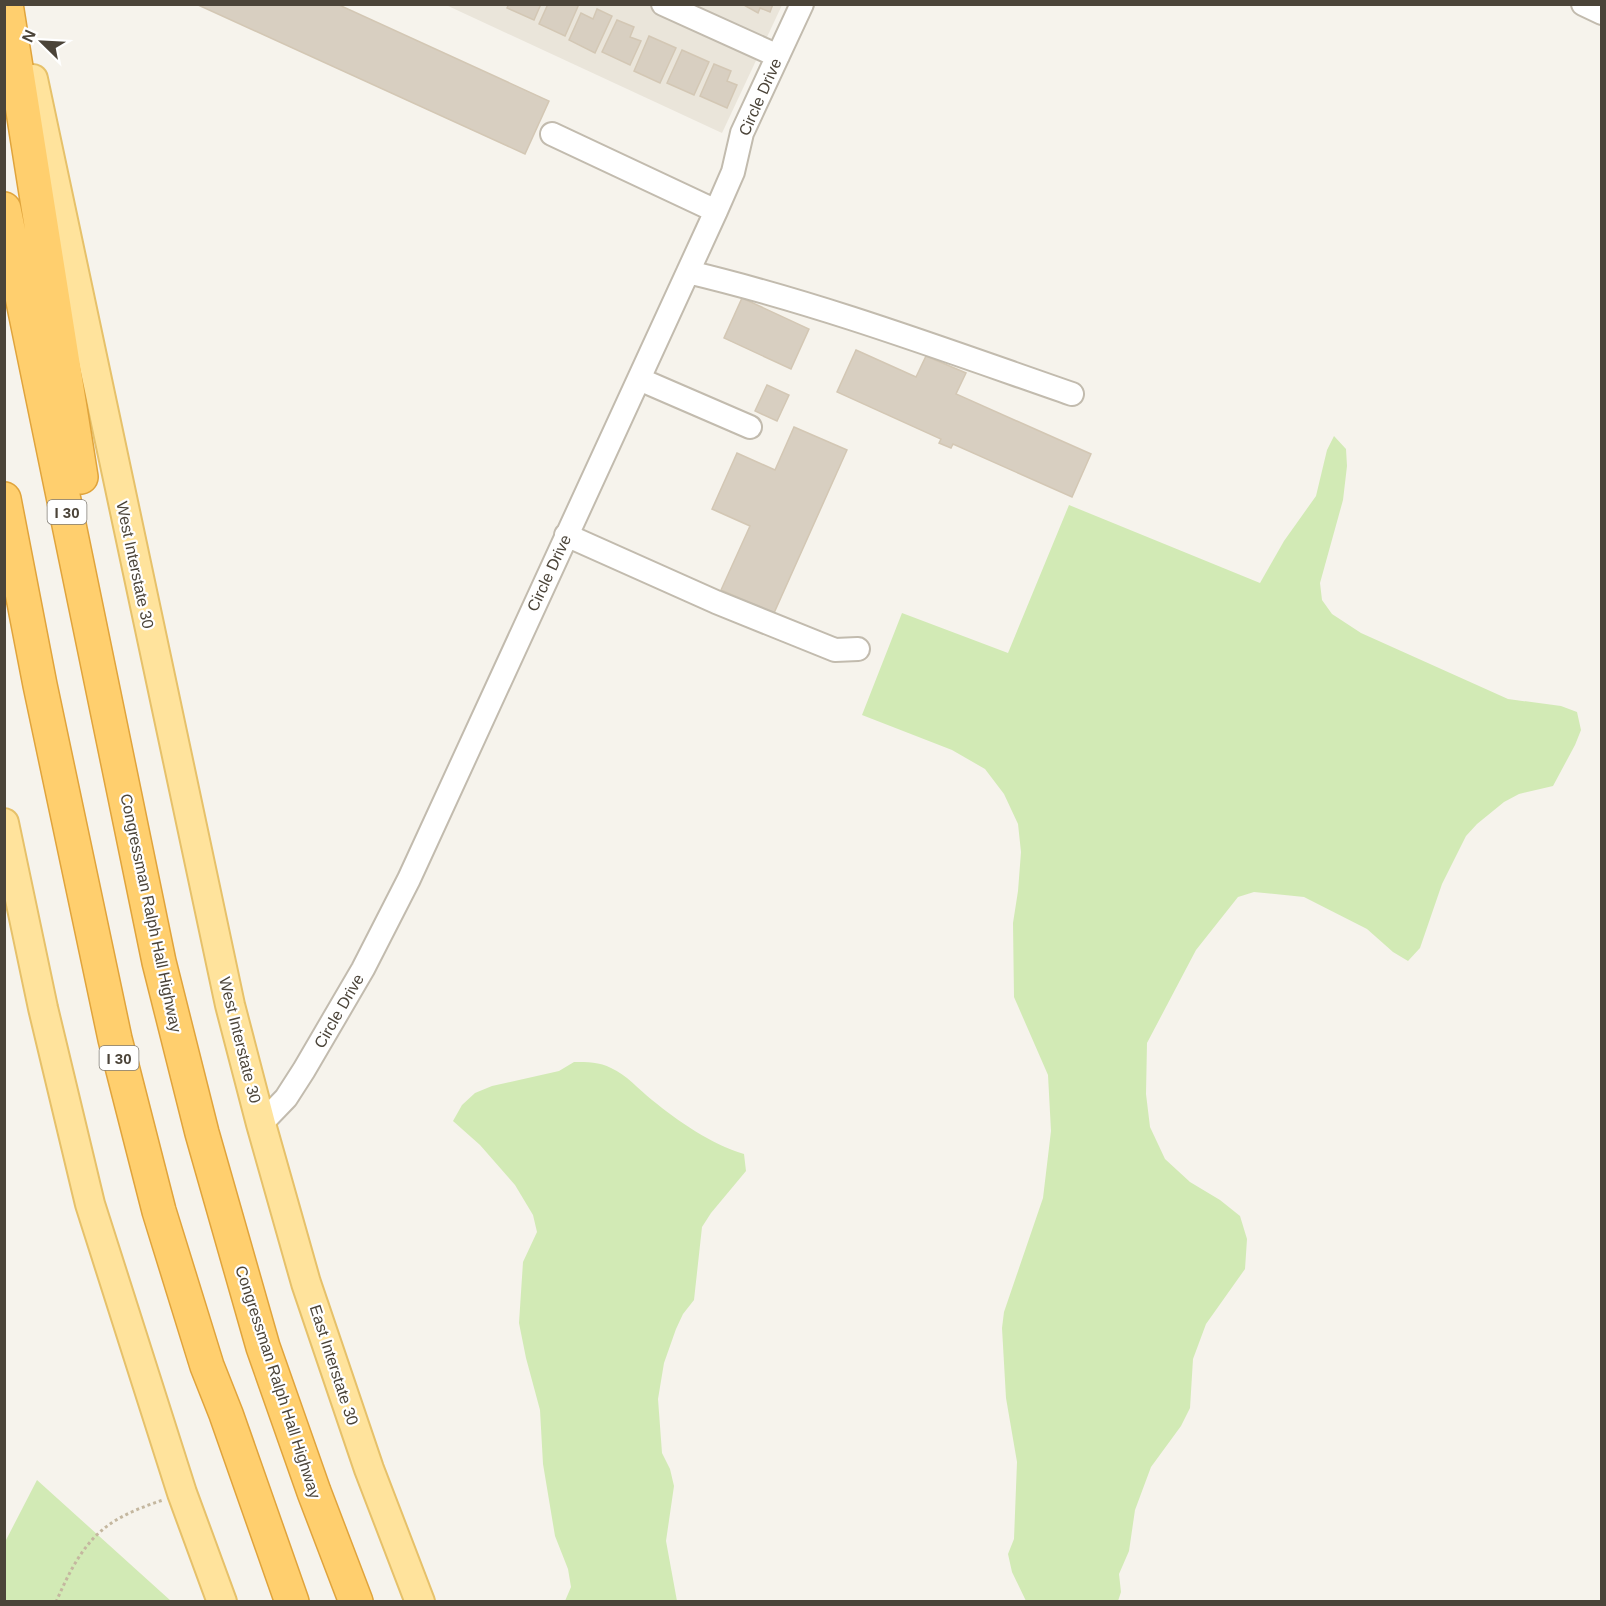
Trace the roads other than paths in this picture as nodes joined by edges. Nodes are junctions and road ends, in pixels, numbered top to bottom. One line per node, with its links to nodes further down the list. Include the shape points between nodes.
1 (6, 4): 18 (highway, via 98,582)
2 (17, 4): 20 (main road, West Interstate 30, via 230,1005)
3 (663, 4): 7 (street)
4 (802, 4): 7 (street, Circle Drive)
5 (1583, 4): 6 (street)
6 (1602, 13)
7 (778, 56): 10 (street, Circle Drive, via 742,133 733,172)
8 (552, 134): 10 (street)
9 (4, 209): 18 (highway, Congressman Ralph Hall Highway / I 30)
10 (716, 211): 11 (street, Circle Drive)
11 (688, 272): 12 (street, Circle Drive); 13 (street, via 833,312)
12 (639, 379): 14 (street); 16 (street, Circle Drive)
13 (1072, 394)
14 (750, 427)
15 (4, 499): 22 (highway, I 30, via 115,1039 159,1211 207,1366)
16 (566, 535): 17 (street, via 835,650); 20 (street, Circle Drive, via 409,879 363,969 286,1098)
17 (858, 649)
18 (129, 815): 23 (highway, Congressman Ralph Hall Highway / I 30, via 159,962 233,1245 263,1347)
19 (4, 823): 21 (main road, via 90,1204 182,1493)
20 (261, 1124): 24 (main road, East Interstate 30, via 306,1283 369,1469)
21 (222, 1602)
22 (292, 1602)
23 (356, 1602)
24 (420, 1602)

